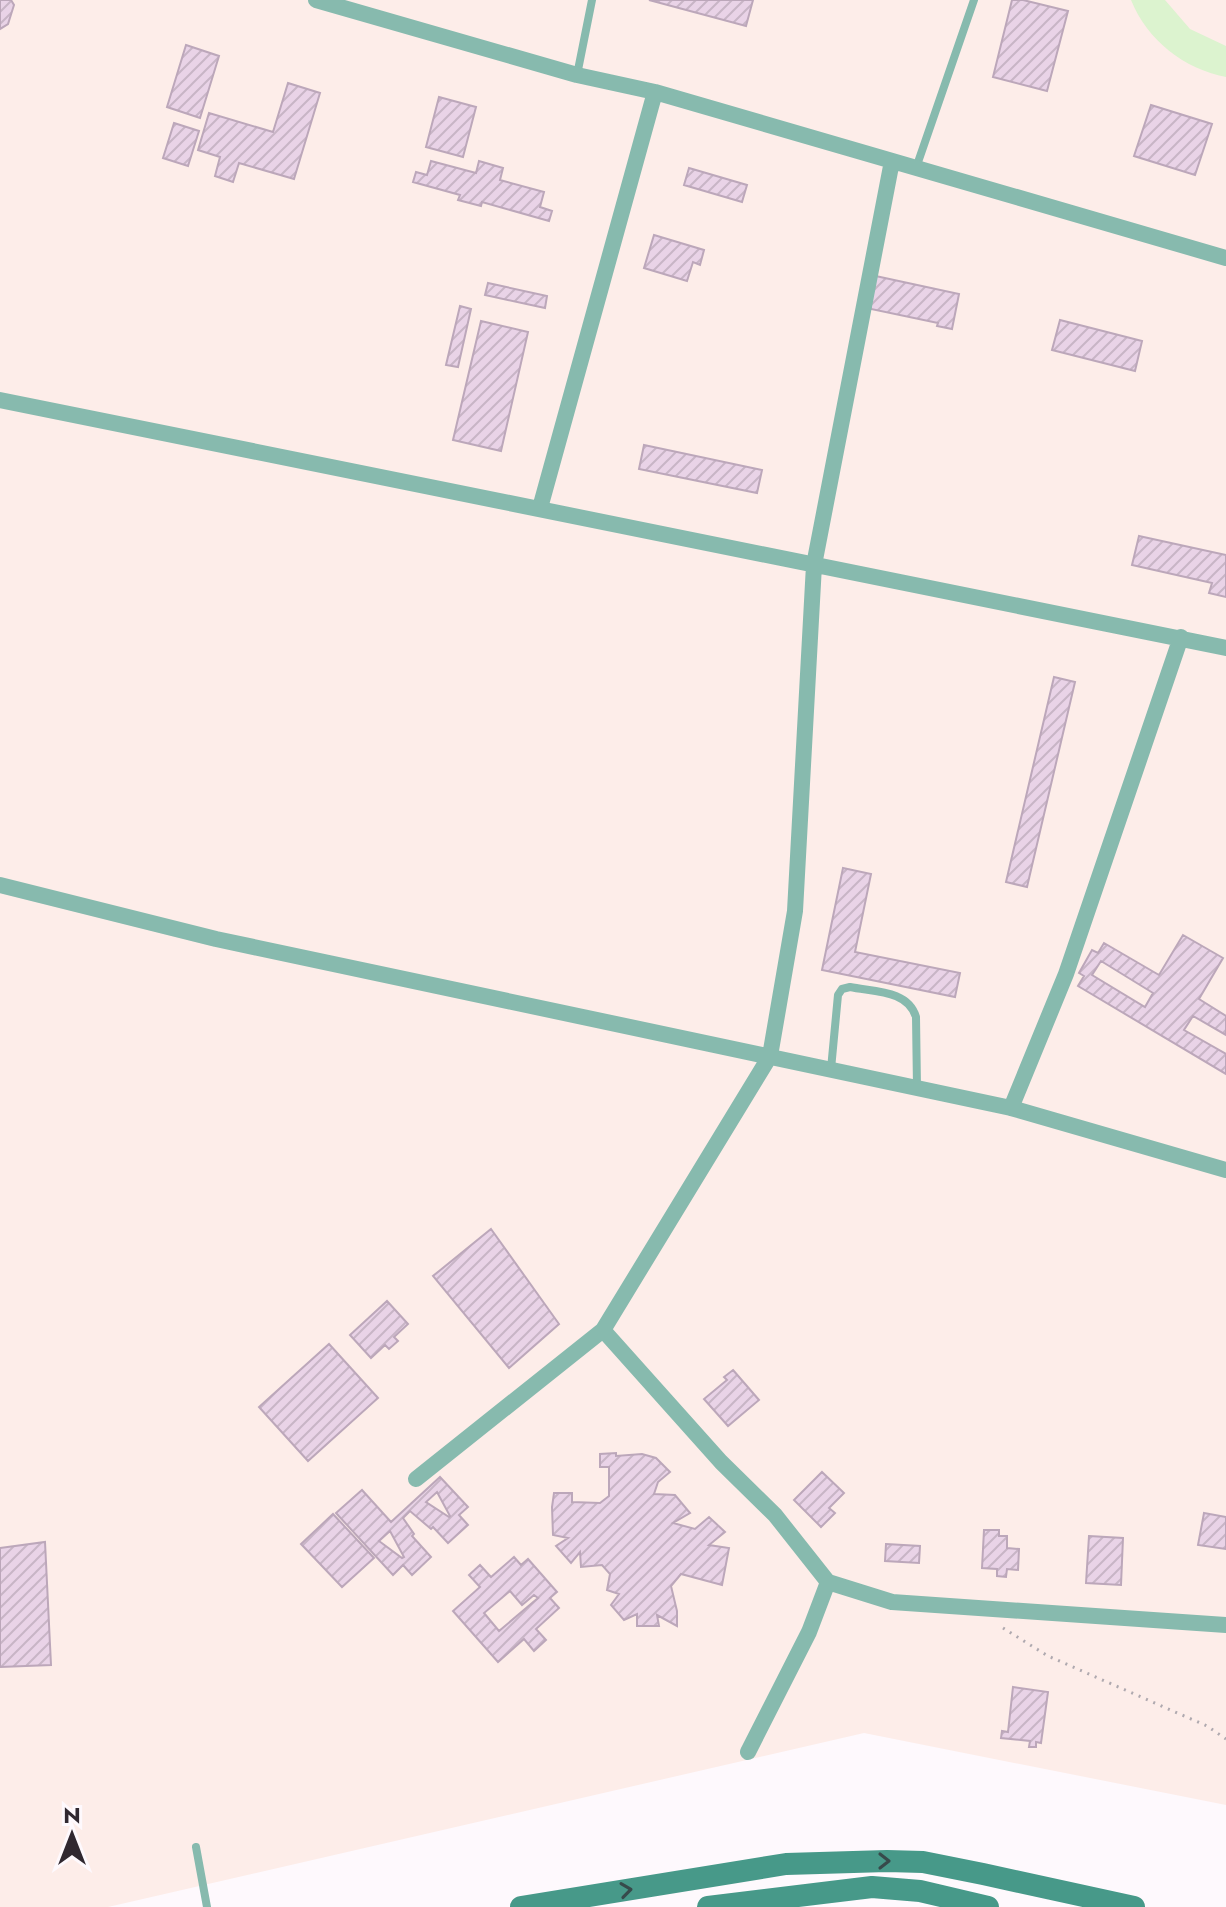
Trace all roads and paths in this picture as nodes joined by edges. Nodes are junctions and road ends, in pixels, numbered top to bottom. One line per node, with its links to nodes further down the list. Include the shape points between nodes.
1 (316, 0): 4 (street)
2 (592, 0): 4 (lane)
3 (974, 0): 7 (lane)
4 (577, 75): 5 (street)
5 (655, 92): 6 (street); 10 (street)
6 (892, 161): 7 (street); 11 (street)
7 (916, 168): 8 (street)
8 (1226, 258)
9 (0, 400): 10 (street)
10 (540, 508): 11 (street)
11 (814, 565): 12 (street); 15 (street, via 795,911)
12 (1181, 637): 13 (street); 18 (street, via 1066,974)
13 (1226, 648)
14 (0, 885): 15 (street, via 216,939)
15 (770, 1056): 16 (street); 20 (street)
16 (831, 1069): 17 (street); 17 (lane, via 842,989 899,996 916,1017)
17 (917, 1088): 18 (street)
18 (1011, 1108): 19 (street)
19 (1226, 1170)
20 (603, 1330): 21 (street); 22 (street, via 775,1515)
21 (416, 1479)
22 (828, 1582): 23 (street, via 892,1602); 26 (street, via 809,1632)
23 (970, 1607): 24 (street); 25 (path, via 1048,1656)
24 (1226, 1625)
25 (1226, 1739)
26 (748, 1752)
27 (196, 1847): 28 (lane)
28 (207, 1907)
29 (521, 1907): 32 (main road, one-way to 32, via 786,1864 887,1861 923,1862)
30 (708, 1907): 31 (main road, via 872,1887 920,1891)
31 (988, 1907)
32 (1134, 1907)

